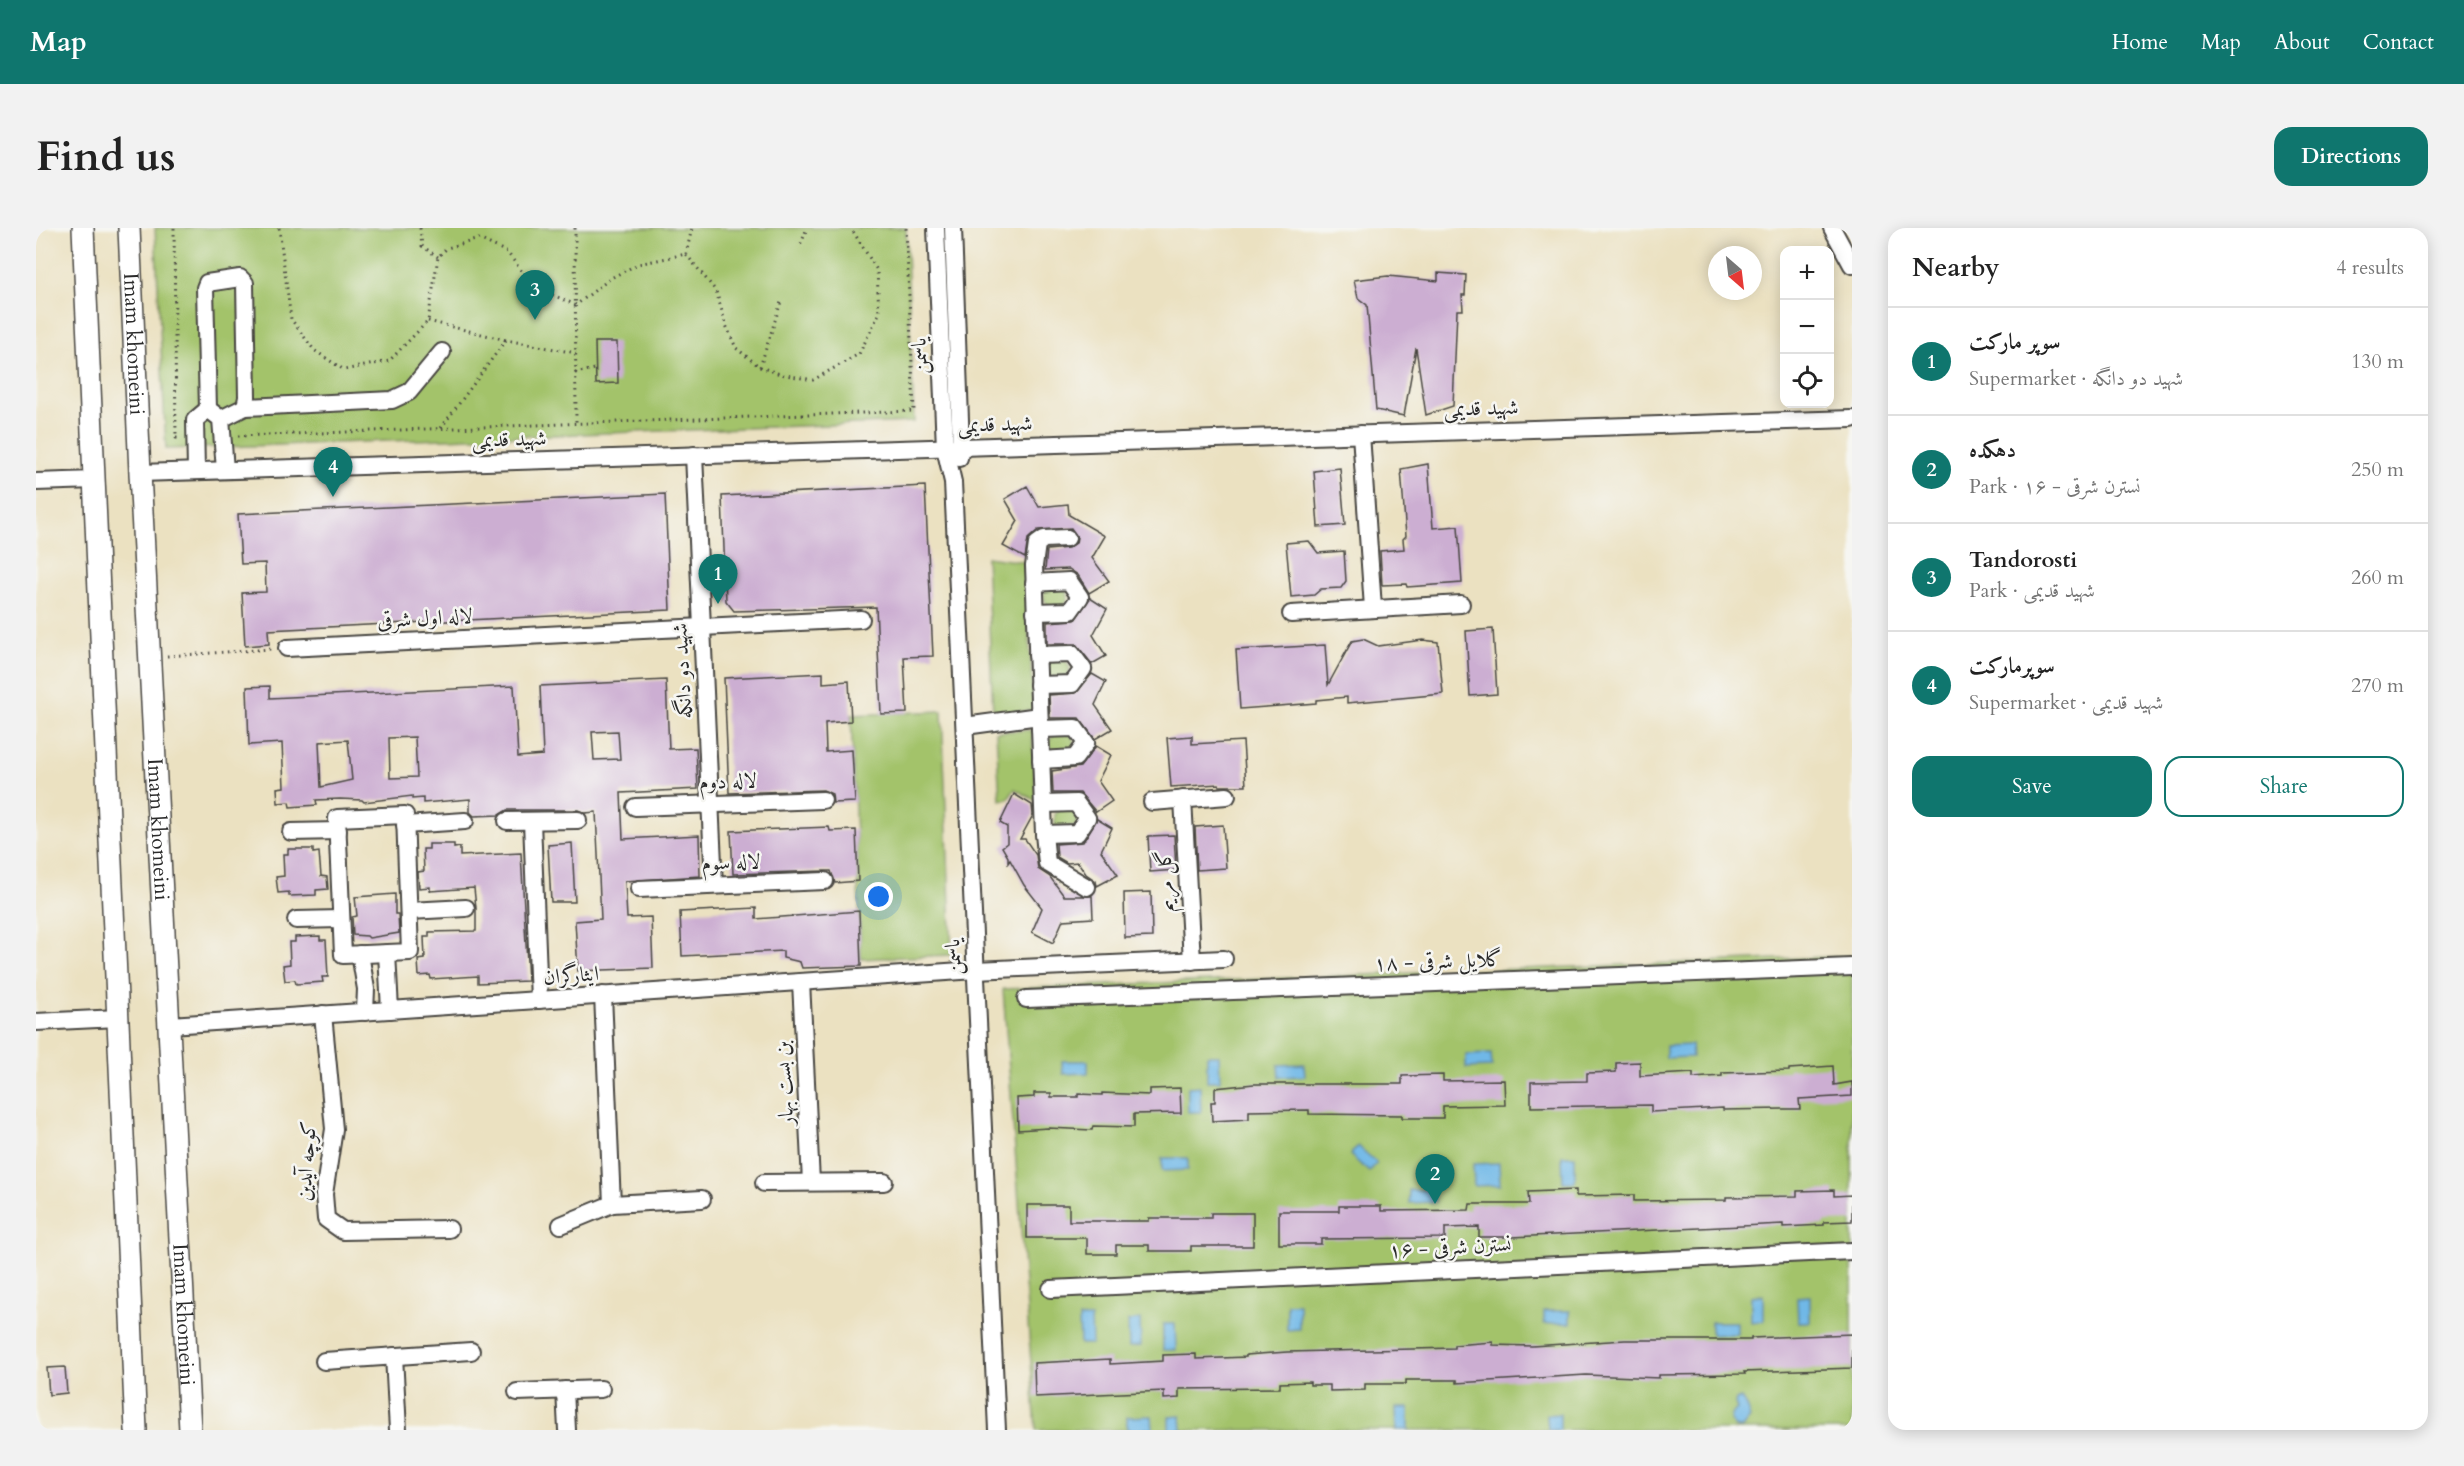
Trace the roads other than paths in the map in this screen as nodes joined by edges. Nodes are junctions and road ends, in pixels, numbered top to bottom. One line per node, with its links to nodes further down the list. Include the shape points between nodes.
1 (83, 228): 17 (main road)
2 (129, 228): 16 (main road, Imam khomeini)
3 (936, 228): 12 (street, یاسمن)
4 (953, 228): 12 (street, یاسمن)
5 (1832, 228): 6 (street)
6 (1852, 265)
7 (442, 352): 8 (street, via 409,392 392,400)
8 (244, 407): 9 (street); 9 (street, via 245,283 240,278 207,284 205,288)
9 (214, 414): 14 (street, via 222,437); 15 (street, via 195,420)
10 (1852, 419): 11 (street, شهید قدیمی)
11 (1361, 434): 12 (street, شهید قدیمی); 22 (street)
12 (953, 447): 13 (street, شهید قدیمی); 31 (street, یاسمن)
13 (694, 455): 14 (street, شهید قدیمی); 26 (street, شهید دو دانگه)
14 (225, 470): 15 (street, شهید قدیمی)
15 (196, 471): 16 (street, شهید قدیمی)
16 (140, 473): 71 (main road, Imam khomeini)
17 (94, 480): 18 (street); 69 (main road)
18 (36, 482)
19 (1067, 538): 20 (street, via 1044,539 1037,544)
20 (1034, 583): 23 (street); 23 (street, via 1069,581 1080,597 1070,612)
21 (1461, 604): 22 (street)
22 (1373, 608): 24 (street)
23 (1035, 612): 28 (street)
24 (1291, 614)
25 (861, 619): 26 (street, لاله اول شرقی)
26 (702, 627): 27 (street, لاله اول شرقی); 37 (street, شهید دو دانگه)
27 (287, 648)
28 (1037, 656): 29 (street); 29 (street, via 1072,654 1083,669 1072,684)
29 (1038, 685): 30 (street)
30 (1039, 723): 31 (street); 32 (street); 32 (street, via 1075,728 1086,743 1075,758)
31 (965, 726): 61 (street, یاسمن)
32 (1041, 760): 38 (street)
33 (1227, 796): 34 (street)
34 (1182, 799): 36 (street); 59 (street, گل مریم)
35 (823, 800): 37 (street, لاله دوم)
36 (1152, 802)
37 (711, 804): 39 (street, لاله دوم); 49 (street, شهید دو دانگه)
38 (1044, 804): 47 (street); 47 (street, via 1076,803 1087,818 1077,833)
39 (635, 807)
40 (578, 820): 43 (street)
41 (465, 821): 44 (street)
42 (507, 821): 43 (street)
43 (532, 821): 65 (street)
44 (405, 825): 45 (street, via 405,815 338,818); 53 (street)
45 (338, 831): 46 (street); 54 (street)
46 (291, 832)
47 (1044, 834): 50 (street, via 1047,863)
48 (825, 881): 49 (street, لاله سوم)
49 (714, 885): 51 (street, لاله سوم)
50 (1087, 887)
51 (639, 889)
52 (465, 908): 53 (street)
53 (409, 911): 56 (street, via 411,952)
54 (341, 919): 55 (street); 57 (street, via 343,955)
55 (296, 920)
56 (387, 953): 57 (street); 66 (street)
57 (360, 954): 67 (street)
58 (1224, 960): 59 (street, ایثارگران)
59 (1192, 961): 61 (street, ایثارگران)
60 (1852, 967): 64 (street, گلایل شرقی - ۱۸)
61 (976, 970): 62 (street, ایثارگران); 91 (street, یاسمن)
62 (801, 982): 63 (street, ایثارگران); 72 (street, بن بست بهار)
63 (603, 995): 65 (street, ایثارگران); 76 (street)
64 (1026, 999)
65 (539, 1000): 66 (street, ایثارگران)
66 (390, 1010): 67 (street, ایثارگران)
67 (365, 1012): 68 (street, ایثارگران)
68 (323, 1014): 71 (street, ایثارگران); 78 (street, کوچه آیدین, via 334,1129 324,1194 327,1219 343,1231)
69 (118, 1018): 70 (street); 87 (main road)
70 (36, 1022)
71 (170, 1025): 88 (main road, Imam khomeini)
72 (811, 1182): 73 (street); 74 (street)
73 (884, 1182)
74 (764, 1183)
75 (702, 1199): 76 (street)
76 (612, 1204): 77 (street)
77 (561, 1225)
78 (449, 1229)
79 (1852, 1251): 80 (street, نسترن شرقی - ۱۶)
80 (1051, 1288)
81 (471, 1351): 82 (street)
82 (394, 1356): 83 (street); 89 (street)
83 (324, 1361)
84 (601, 1389): 85 (street)
85 (565, 1390): 86 (street); 90 (street)
86 (517, 1392)
87 (136, 1430)
88 (190, 1430)
89 (398, 1430)
90 (567, 1430)
91 (997, 1430)

